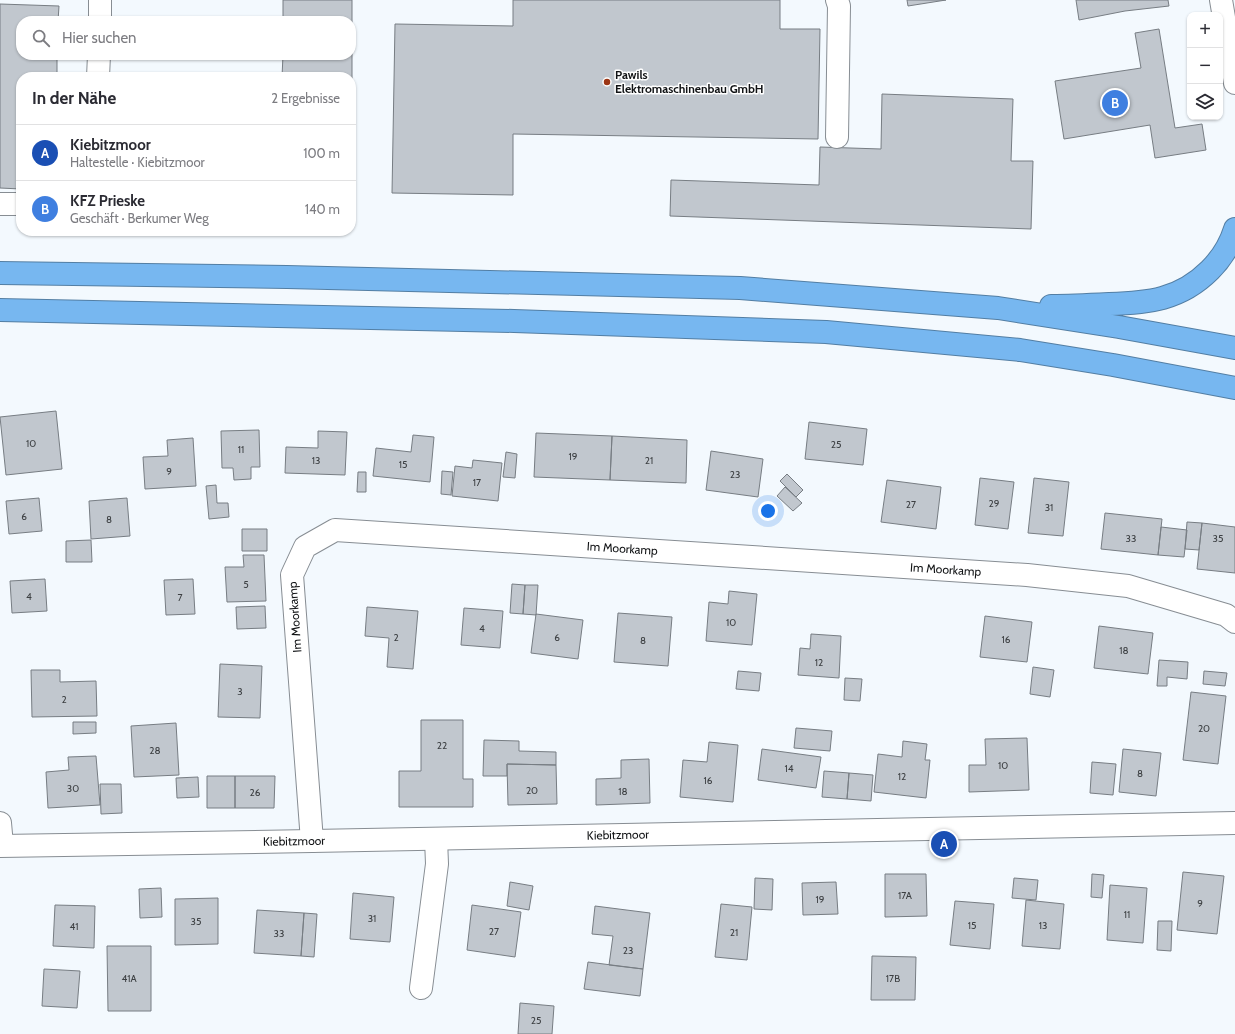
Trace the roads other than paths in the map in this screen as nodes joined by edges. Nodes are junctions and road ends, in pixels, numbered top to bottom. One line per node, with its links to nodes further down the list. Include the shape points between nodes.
1 (100, 0): 4 (street)
2 (837, 0): 8 (street)
3 (1221, 0): 7 (street)
4 (100, 16)
5 (99, 60): 6 (street)
6 (98, 72)
7 (1235, 83)
8 (837, 137)
9 (0, 204): 10 (street)
10 (16, 204)
11 (1235, 229): 13 (highway, via 1217,263 1195,283 1174,295 1139,303)
12 (0, 273): 13 (highway, via 740,288)
13 (998, 308): 15 (highway)
14 (0, 310): 16 (highway, via 514,321 826,332 1020,350)
15 (1235, 348)
16 (1235, 388)
17 (1235, 622): 21 (street, Im Moorkamp, via 1226,615 1128,586 1027,575 336,530 305,546 292,575)
18 (0, 823): 22 (street)
19 (1235, 823): 20 (street, Kiebitzmoor)
20 (436, 839): 21 (street, Kiebitzmoor); 23 (street, via 437,864)
21 (312, 841): 22 (street, Kiebitzmoor)
22 (1, 846)
23 (421, 988)

